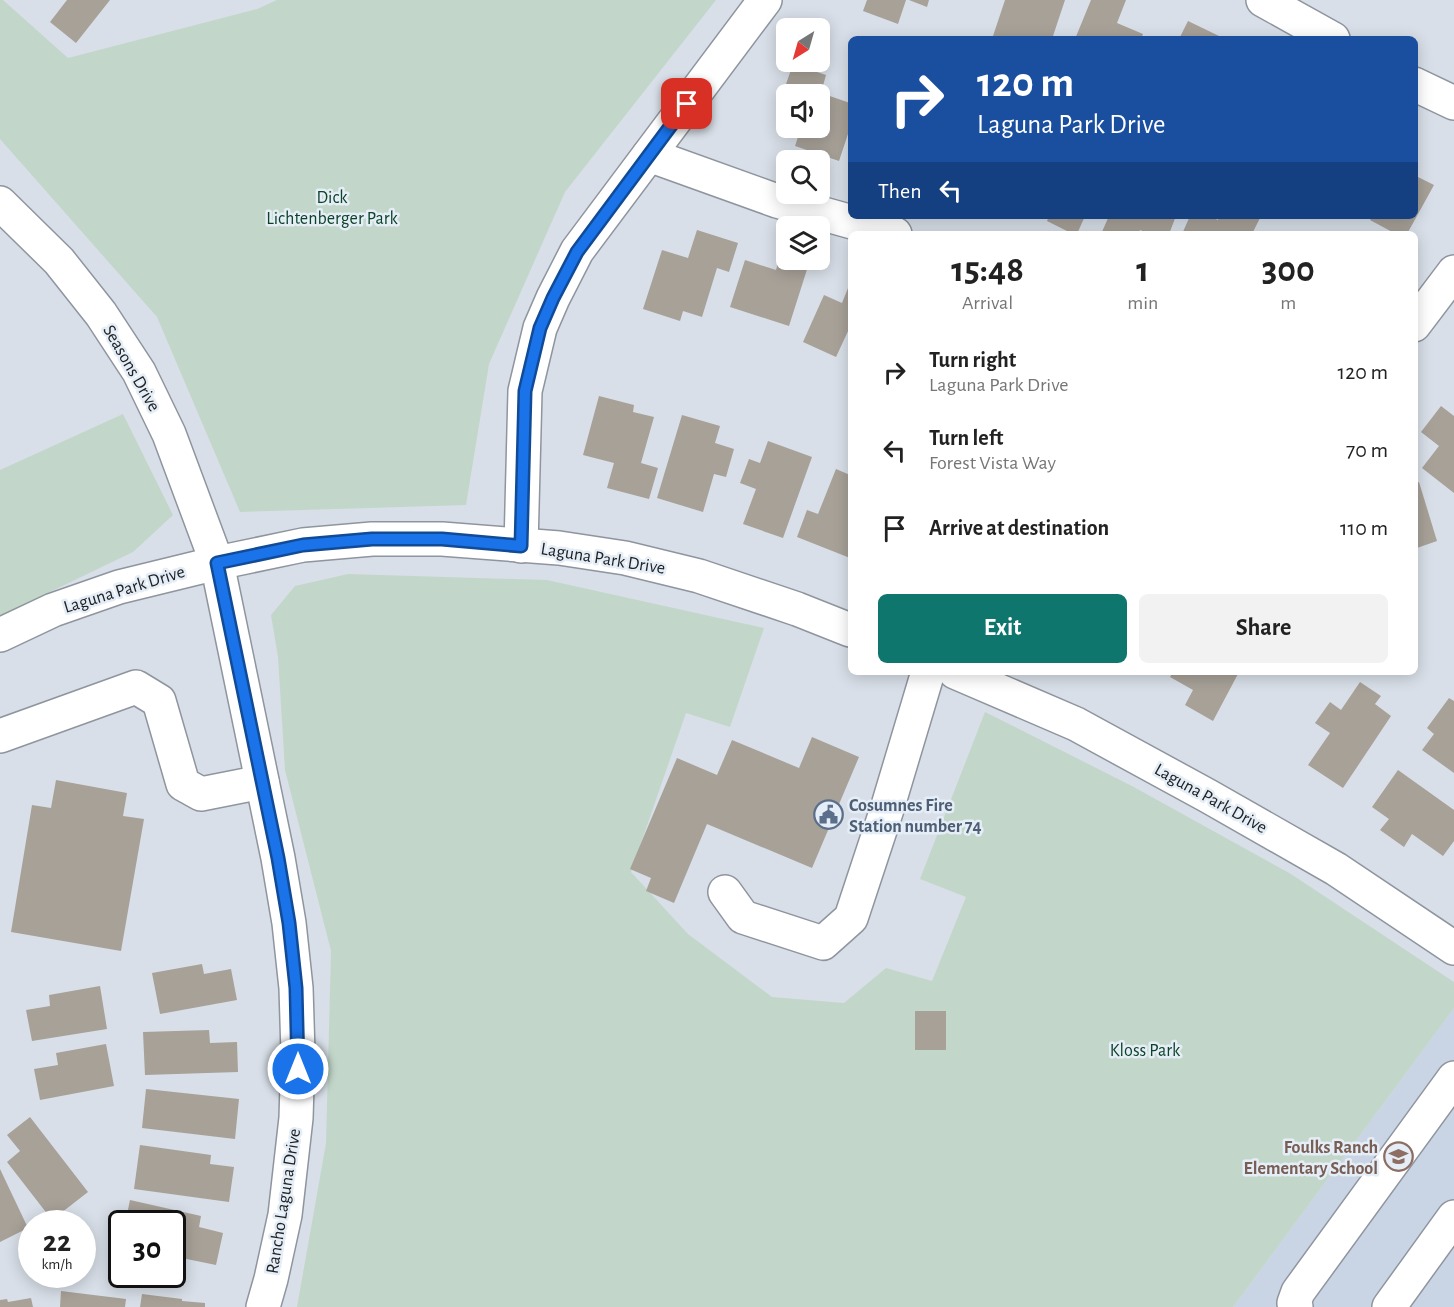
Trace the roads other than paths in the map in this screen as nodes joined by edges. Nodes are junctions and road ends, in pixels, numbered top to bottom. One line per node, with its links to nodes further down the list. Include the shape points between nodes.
1 (765, 0): 6 (street)
2 (1263, 0): 3 (street)
3 (1328, 36)
4 (1418, 86): 5 (street)
5 (1454, 103)
6 (649, 155): 8 (street, via 777,201); 11 (street, via 577,252 540,328 525,391)
7 (0, 203): 12 (street, Seasons Drive, via 59,261 101,314 139,372 169,434)
8 (885, 231)
9 (1454, 272): 10 (street)
10 (1418, 320)
11 (521, 546): 12 (street, Laguna Park Drive, via 442,539 372,539 303,545); 13 (street, Laguna Park Drive, via 624,558 692,574)
12 (217, 563): 14 (street, Laguna Park Drive, via 119,587 53,610); 18 (street, Rancho Laguna Drive)
13 (848, 629)
14 (0, 635)
15 (927, 675): 19 (street, via 851,918 823,943 743,917)
16 (962, 675): 20 (street, Laguna Park Drive, via 1077,724 1208,796 1336,869)
17 (0, 736): 18 (street, via 136,687 159,701 183,784 201,794)
18 (262, 782): 23 (street, Rancho Laguna Drive, via 289,923 298,1053 296,1118 285,1215)
19 (725, 892)
20 (1454, 948)
21 (1454, 1078): 24 (street, via 1298,1293)
22 (1454, 1217): 25 (street)
23 (263, 1307)
24 (1296, 1307)
25 (1389, 1307)

